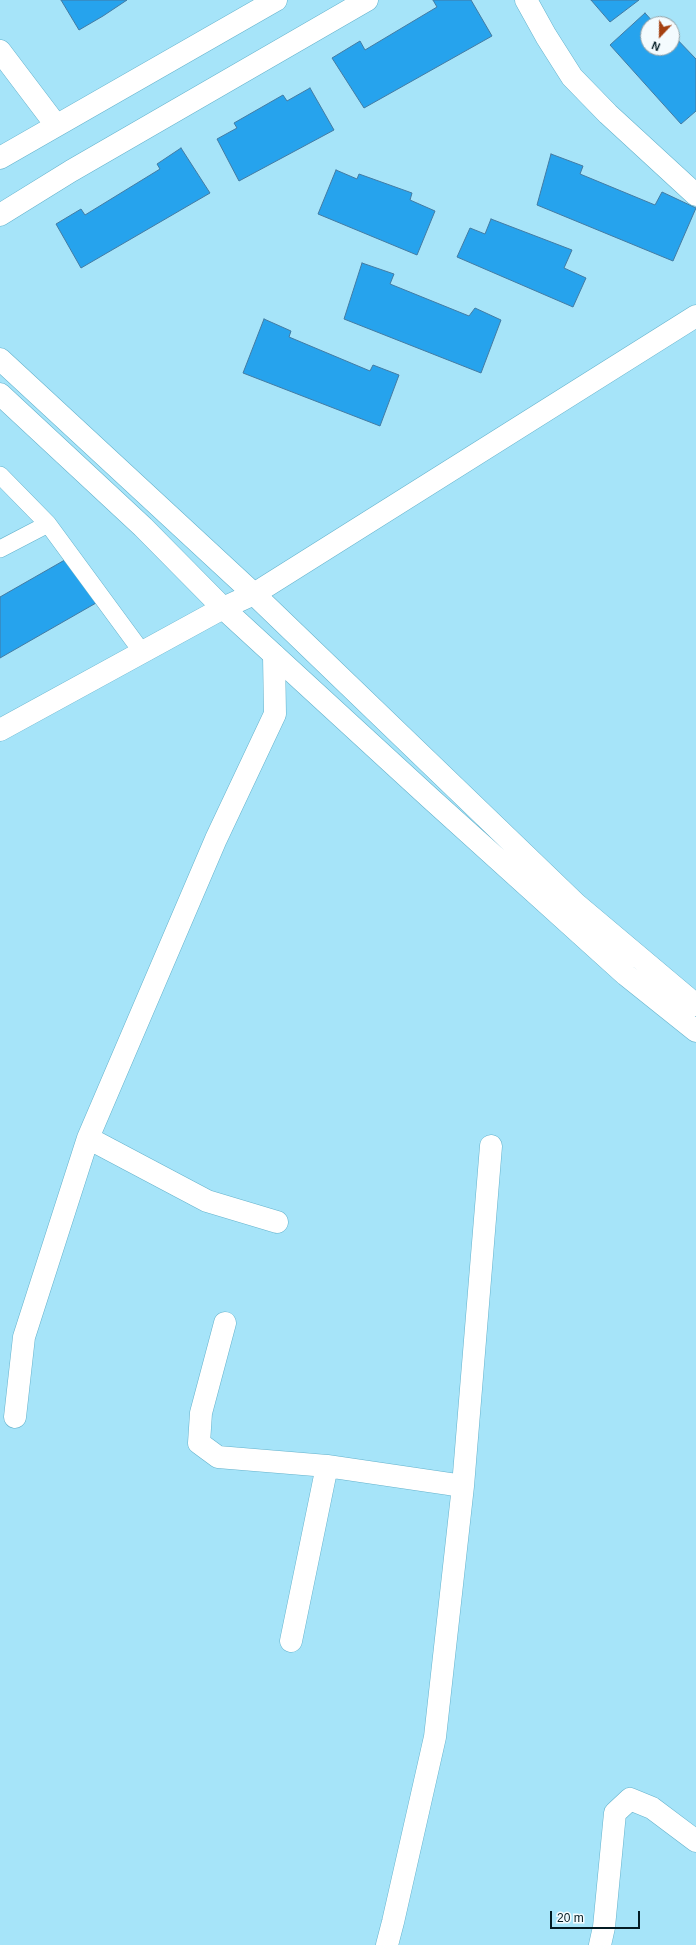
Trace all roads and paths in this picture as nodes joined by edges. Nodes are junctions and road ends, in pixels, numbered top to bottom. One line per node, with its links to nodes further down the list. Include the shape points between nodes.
1 (276, 0): 5 (street)
2 (367, 0): 8 (street)
3 (526, 0): 7 (street, via 572,77)
4 (0, 51): 5 (street)
5 (56, 125): 6 (street)
6 (0, 158)
7 (696, 195)
8 (0, 214)
9 (696, 316): 15 (street)
10 (0, 359): 15 (street)
11 (0, 394): 16 (street, via 143,527)
12 (0, 475): 13 (lane)
13 (48, 524): 14 (lane); 17 (lane)
14 (0, 549)
15 (254, 594): 16 (street); 20 (street, via 576,904)
16 (223, 608): 17 (street); 18 (street)
17 (142, 652): 19 (street)
18 (274, 655): 21 (street, via 626,975); 22 (street, via 275,714 216,839)
19 (0, 730)
20 (696, 1005)
21 (696, 1031)
22 (88, 1138): 24 (street, via 207,1201); 26 (street, via 24,1337)
23 (491, 1146): 28 (street)
24 (277, 1222)
25 (225, 1323): 27 (street, via 201,1413 199,1443 218,1457)
26 (15, 1417)
27 (327, 1466): 28 (street); 29 (street)
28 (464, 1486): 31 (street, via 435,1738)
29 (291, 1641)
30 (696, 1841): 32 (street, via 652,1808 630,1799 614,1813 604,1927)
31 (387, 1945)
32 (600, 1945)

